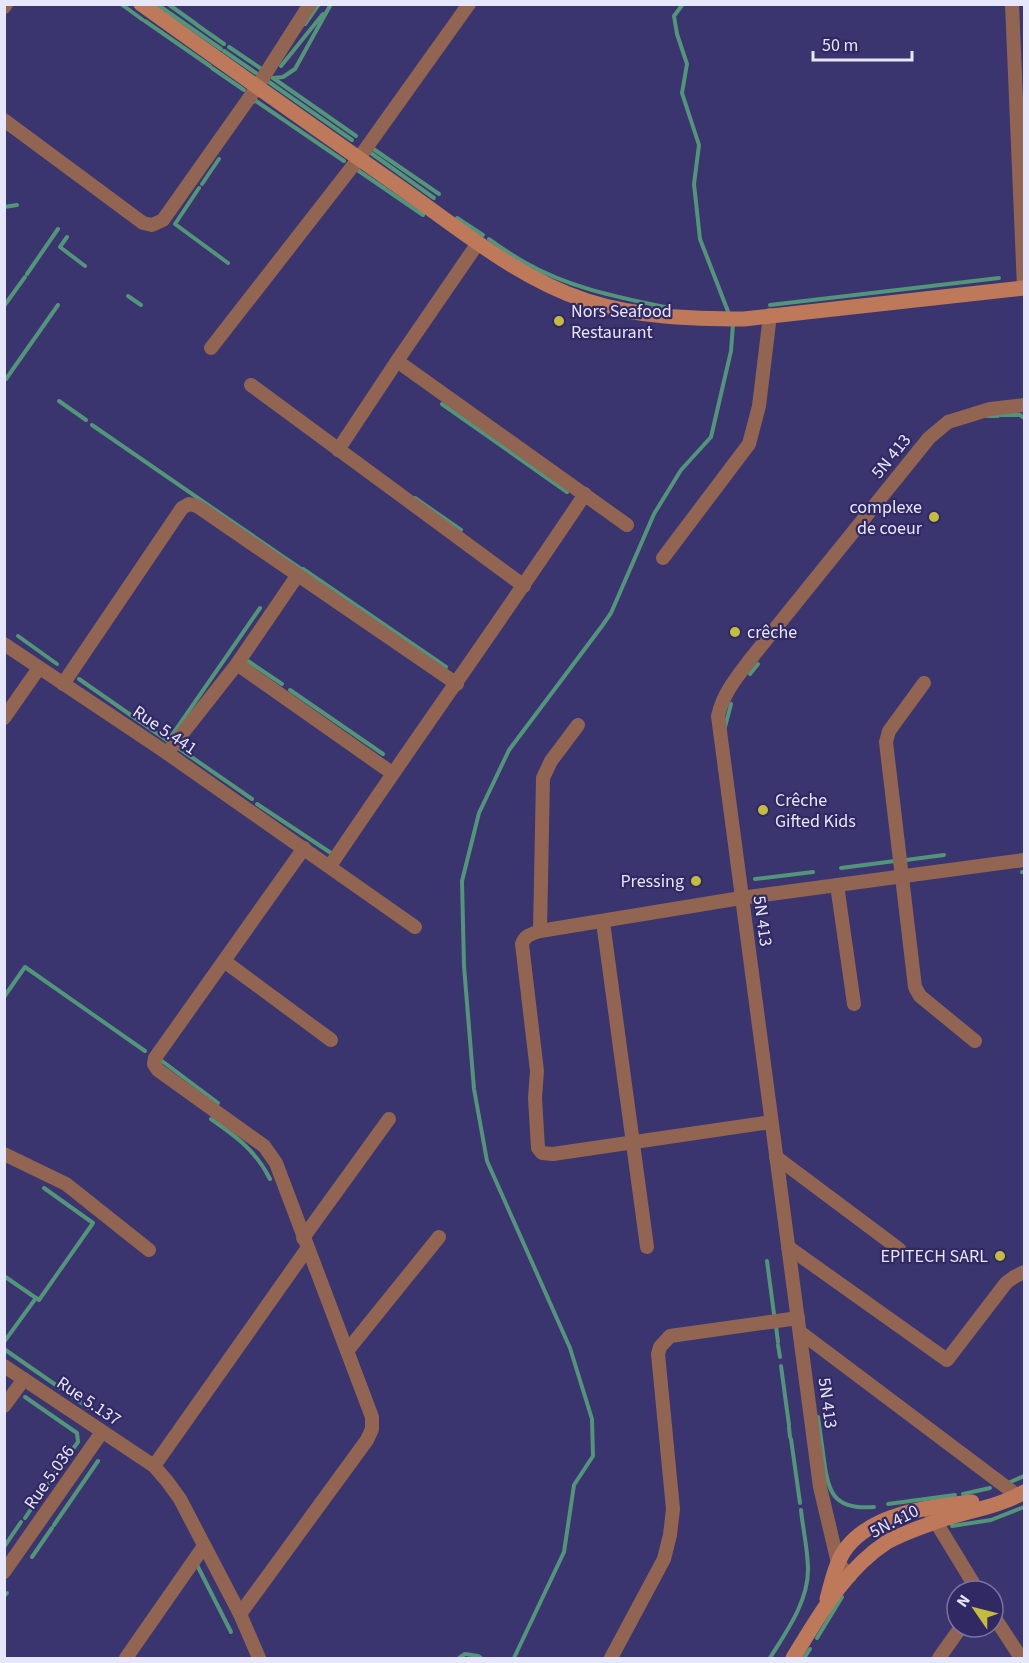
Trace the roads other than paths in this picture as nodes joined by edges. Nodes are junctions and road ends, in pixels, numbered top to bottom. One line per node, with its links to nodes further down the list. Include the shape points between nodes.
1 (141, 4): 5 (main road)
2 (310, 4): 5 (street)
3 (469, 4): 7 (street)
4 (1012, 4): 9 (street)
5 (257, 87): 6 (street, via 163,220 152,225 143,223); 7 (main road)
6 (4, 120)
7 (359, 158): 8 (main road); 11 (street)
8 (478, 243): 10 (main road, via 543,283 620,310 698,319); 12 (street)
9 (1024, 288): 10 (main road)
10 (770, 315): 18 (street, via 759,406 749,444)
11 (211, 348)
12 (397, 361): 15 (street); 16 (street)
13 (251, 385): 15 (street)
14 (1024, 405): 36 (street, 5N 413, via 990,409 948,422 929,438 726,692 719,727)
15 (338, 450): 20 (street)
16 (585, 494): 17 (street); 20 (street)
17 (627, 525)
18 (663, 558)
19 (297, 576): 22 (street); 25 (street, via 189,504 182,508); 26 (street)
20 (524, 586): 26 (street)
21 (4, 644): 23 (street, Rue 5.441)
22 (237, 664): 29 (street); 30 (street)
23 (39, 668): 25 (street, Rue 5.441); 27 (street)
24 (924, 683): 34 (street, via 886,742)
25 (63, 684): 29 (street, Rue 5.441)
26 (457, 684): 30 (street)
27 (4, 718)
28 (578, 725): 39 (street, via 546,768 543,778)
29 (167, 753): 31 (street, Rue 5.441)
30 (392, 773): 33 (street)
31 (304, 848): 33 (street, Rue 5.441); 40 (street)
32 (1024, 860): 34 (street)
33 (330, 866): 38 (street, Rue 5.441)
34 (902, 875): 35 (street); 43 (street, via 917,992)
35 (837, 885): 36 (street); 41 (street)
36 (741, 898): 37 (street); 45 (street, 5N 413)
37 (603, 922): 39 (street); 46 (street)
38 (415, 927)
39 (540, 931): 46 (street, via 527,935 522,945 537,1071 538,1148 542,1153 553,1154)
40 (224, 960): 42 (street); 50 (street, via 154,1064 271,1154)
41 (854, 1004)
42 (331, 1040)
43 (975, 1041)
44 (389, 1119): 50 (street)
45 (771, 1122): 46 (street); 48 (street, 5N 413)
46 (633, 1142): 51 (street)
47 (4, 1154): 53 (street, via 66,1184)
48 (776, 1156): 52 (street, 5N 413); 54 (street)
49 (439, 1237): 57 (street)
50 (305, 1243): 57 (street); 62 (street)
51 (647, 1247)
52 (788, 1247): 55 (street, via 947,1360 1006,1284); 56 (street, 5N 413)
53 (149, 1250)
54 (899, 1250)
55 (1024, 1272)
56 (799, 1325): 63 (street); 66 (street, 5N 413, via 820,1487); 76 (street, via 670,1336 660,1347 673,1509 670,1535 664,1559)
57 (346, 1351): 71 (street, via 372,1417 372,1429)
58 (4, 1366): 59 (street, Rue 5.137)
59 (24, 1379): 60 (street); 61 (street, Rue 5.137)
60 (4, 1406)
61 (102, 1432): 62 (street, Rue 5.137); 67 (street, Rue 5.036)
62 (154, 1466): 65 (street, Rue 5.137, via 180,1499)
63 (1016, 1496): 64 (main road, 5N.410)
64 (932, 1515): 66 (main road, via 896,1517 868,1529 847,1547); 68 (main road, 5N.410, via 876,1550); 69 (street)
65 (204, 1546): 71 (street, Rue 5.137); 74 (street)
66 (838, 1563): 68 (street, 5N 413); 70 (main road)
67 (4, 1572)
68 (850, 1576): 70 (main road, 5N.410)
69 (971, 1579)
70 (825, 1605): 77 (main road, 5N.410)
71 (240, 1614): 75 (street, Rue 5.137)
72 (1005, 1635): 79 (street)
73 (953, 1639): 78 (street)
74 (126, 1659)
75 (259, 1659)
76 (611, 1659)
77 (793, 1659)
78 (939, 1659)
79 (1020, 1659)

